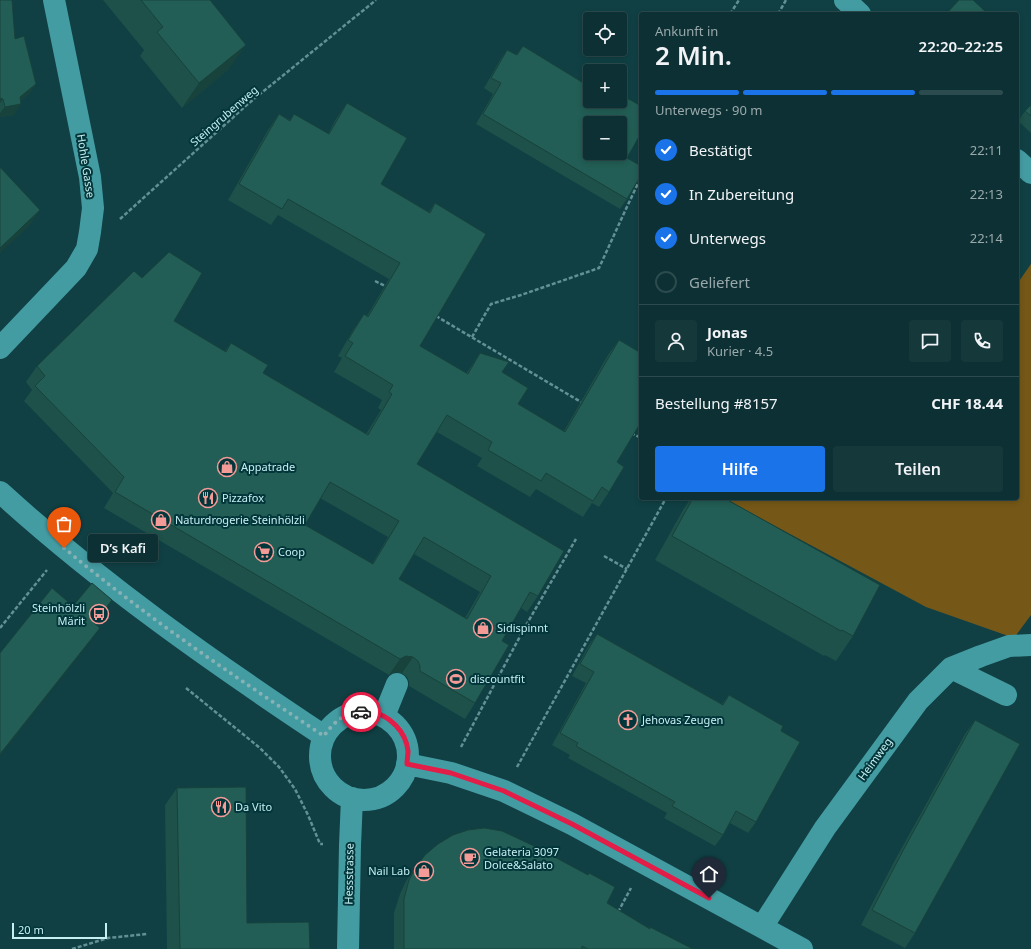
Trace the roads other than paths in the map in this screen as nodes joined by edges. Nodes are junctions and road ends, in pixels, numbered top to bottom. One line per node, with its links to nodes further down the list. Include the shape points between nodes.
1 (54, 0): 6 (street, Hohle Gasse, via 90,177 93,208 90,232 87,249 76,268)
2 (845, 0): 3 (street)
3 (858, 12)
4 (1019, 162): 5 (street)
5 (1031, 172)
6 (0, 348)
7 (0, 492): 13 (street, via 122,594 206,657)
8 (1031, 645): 9 (street, Heimweg, via 1009,646)
9 (951, 668): 11 (street); 16 (street, Heimweg, via 918,701 830,822)
10 (397, 684): 12 (street)
11 (1006, 695)
12 (384, 716): 13 (street, via 371,712 356,712 343,716); 14 (street, via 396,724 404,736 408,750)
13 (324, 736): 15 (street, via 320,748 323,774 330,785)
14 (407, 764): 15 (street, via 403,778 381,797 366,800); 16 (street, via 451,773 504,791 572,824)
15 (352, 798): 17 (street, Hessstrasse)
16 (762, 927): 18 (street)
17 (348, 949)
18 (802, 949)

